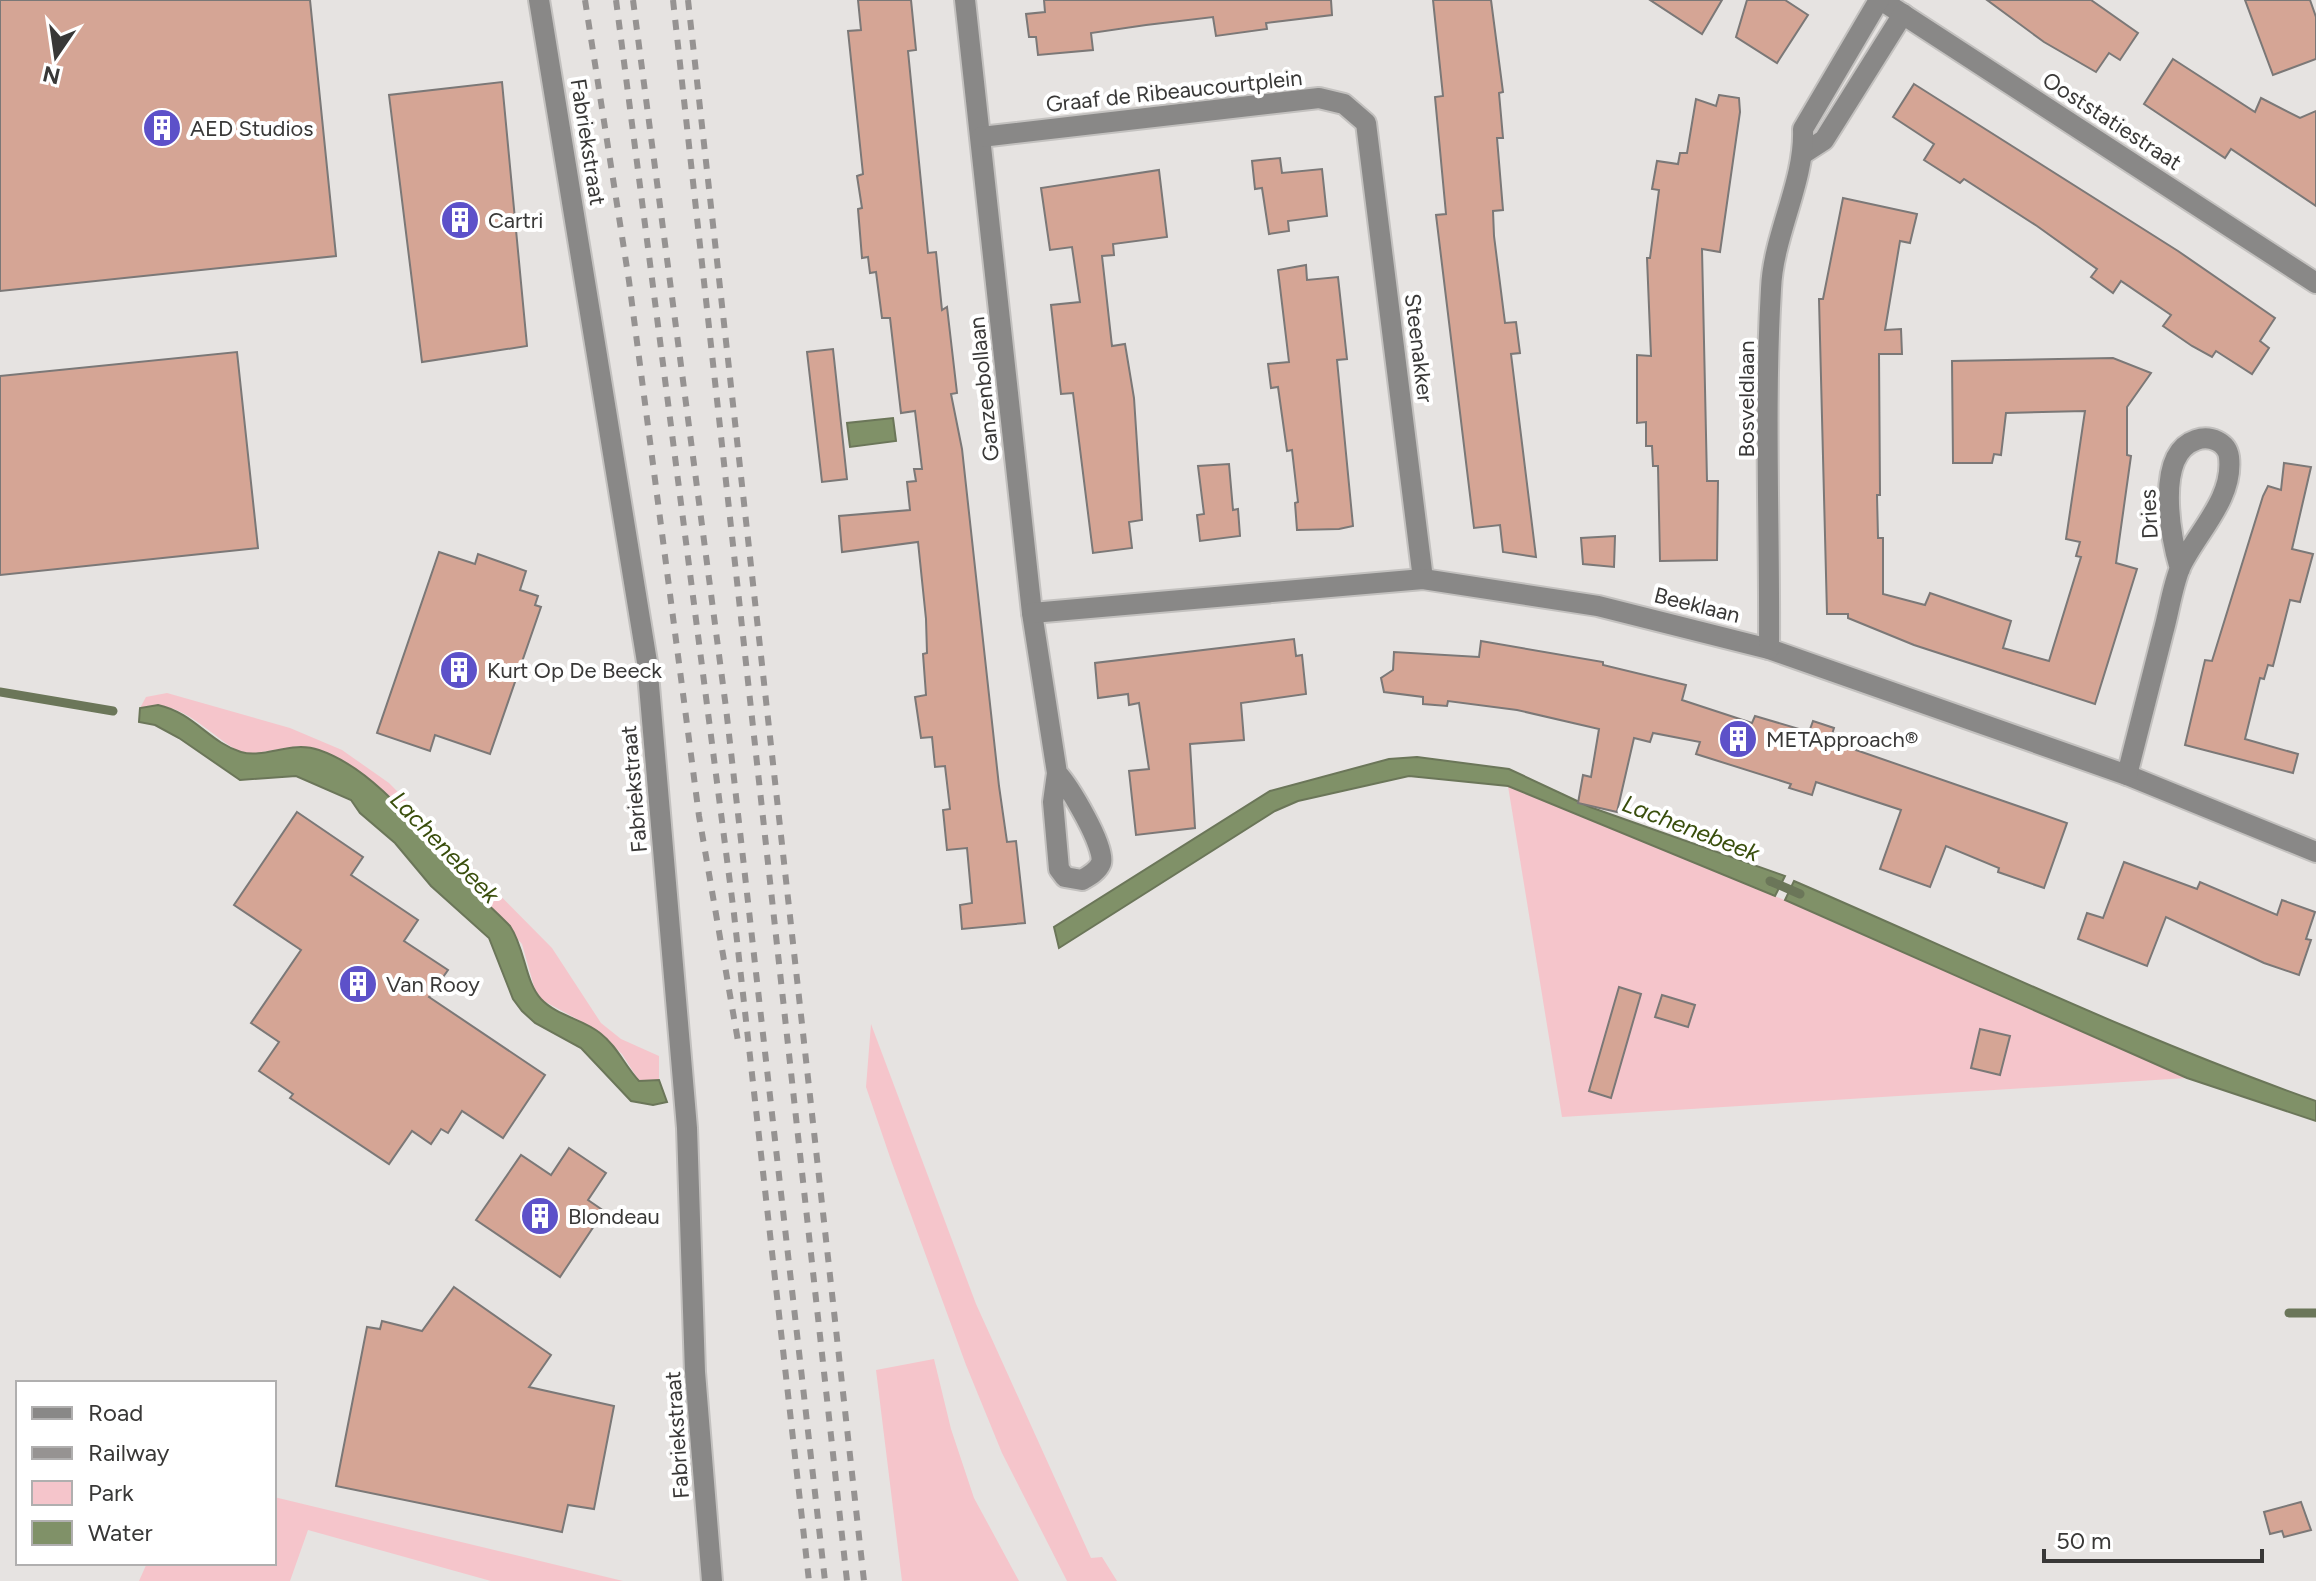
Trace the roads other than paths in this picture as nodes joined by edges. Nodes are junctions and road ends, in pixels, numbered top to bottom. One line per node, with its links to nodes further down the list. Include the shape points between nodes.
1 (539, 0): 16 (street, Fabriekstraat, via 647,662 687,1128 695,1372)
2 (965, 0): 6 (street, Ganzenbollaan)
3 (1880, 0): 4 (street, Ooststatiestraat); 7 (street, Bosveldlaan, via 1803,129)
4 (1903, 14): 7 (street, Bosveldlaan, via 1824,140); 8 (street, Ooststatiestraat)
5 (1366, 123): 6 (street, Graaf de Ribeaucourtplein, via 1344,104 1319,98); 10 (street, Steenakker)
6 (981, 137): 11 (street, Ganzenbollaan)
7 (1804, 153): 12 (street, Bosveldlaan, via 1771,285)
8 (2316, 283)
9 (2180, 569): 9 (street, Dries, via 2221,497 2229,458 2215,440 2193,440 2175,461 2168,497); 14 (street, Dries)
10 (1423, 579): 11 (street, Beeklaan); 12 (street, Beeklaan, via 1598,606)
11 (1032, 613): 13 (street, Ganzenbollaan)
12 (1769, 649): 14 (street, Beeklaan)
13 (1057, 773): 13 (street, Ganzenbollaan, via 1053,802 1059,869 1065,877 1082,880 1097,869 1101,853)
14 (2127, 775): 15 (street, Beeklaan)
15 (2316, 852)
16 (712, 1581)

